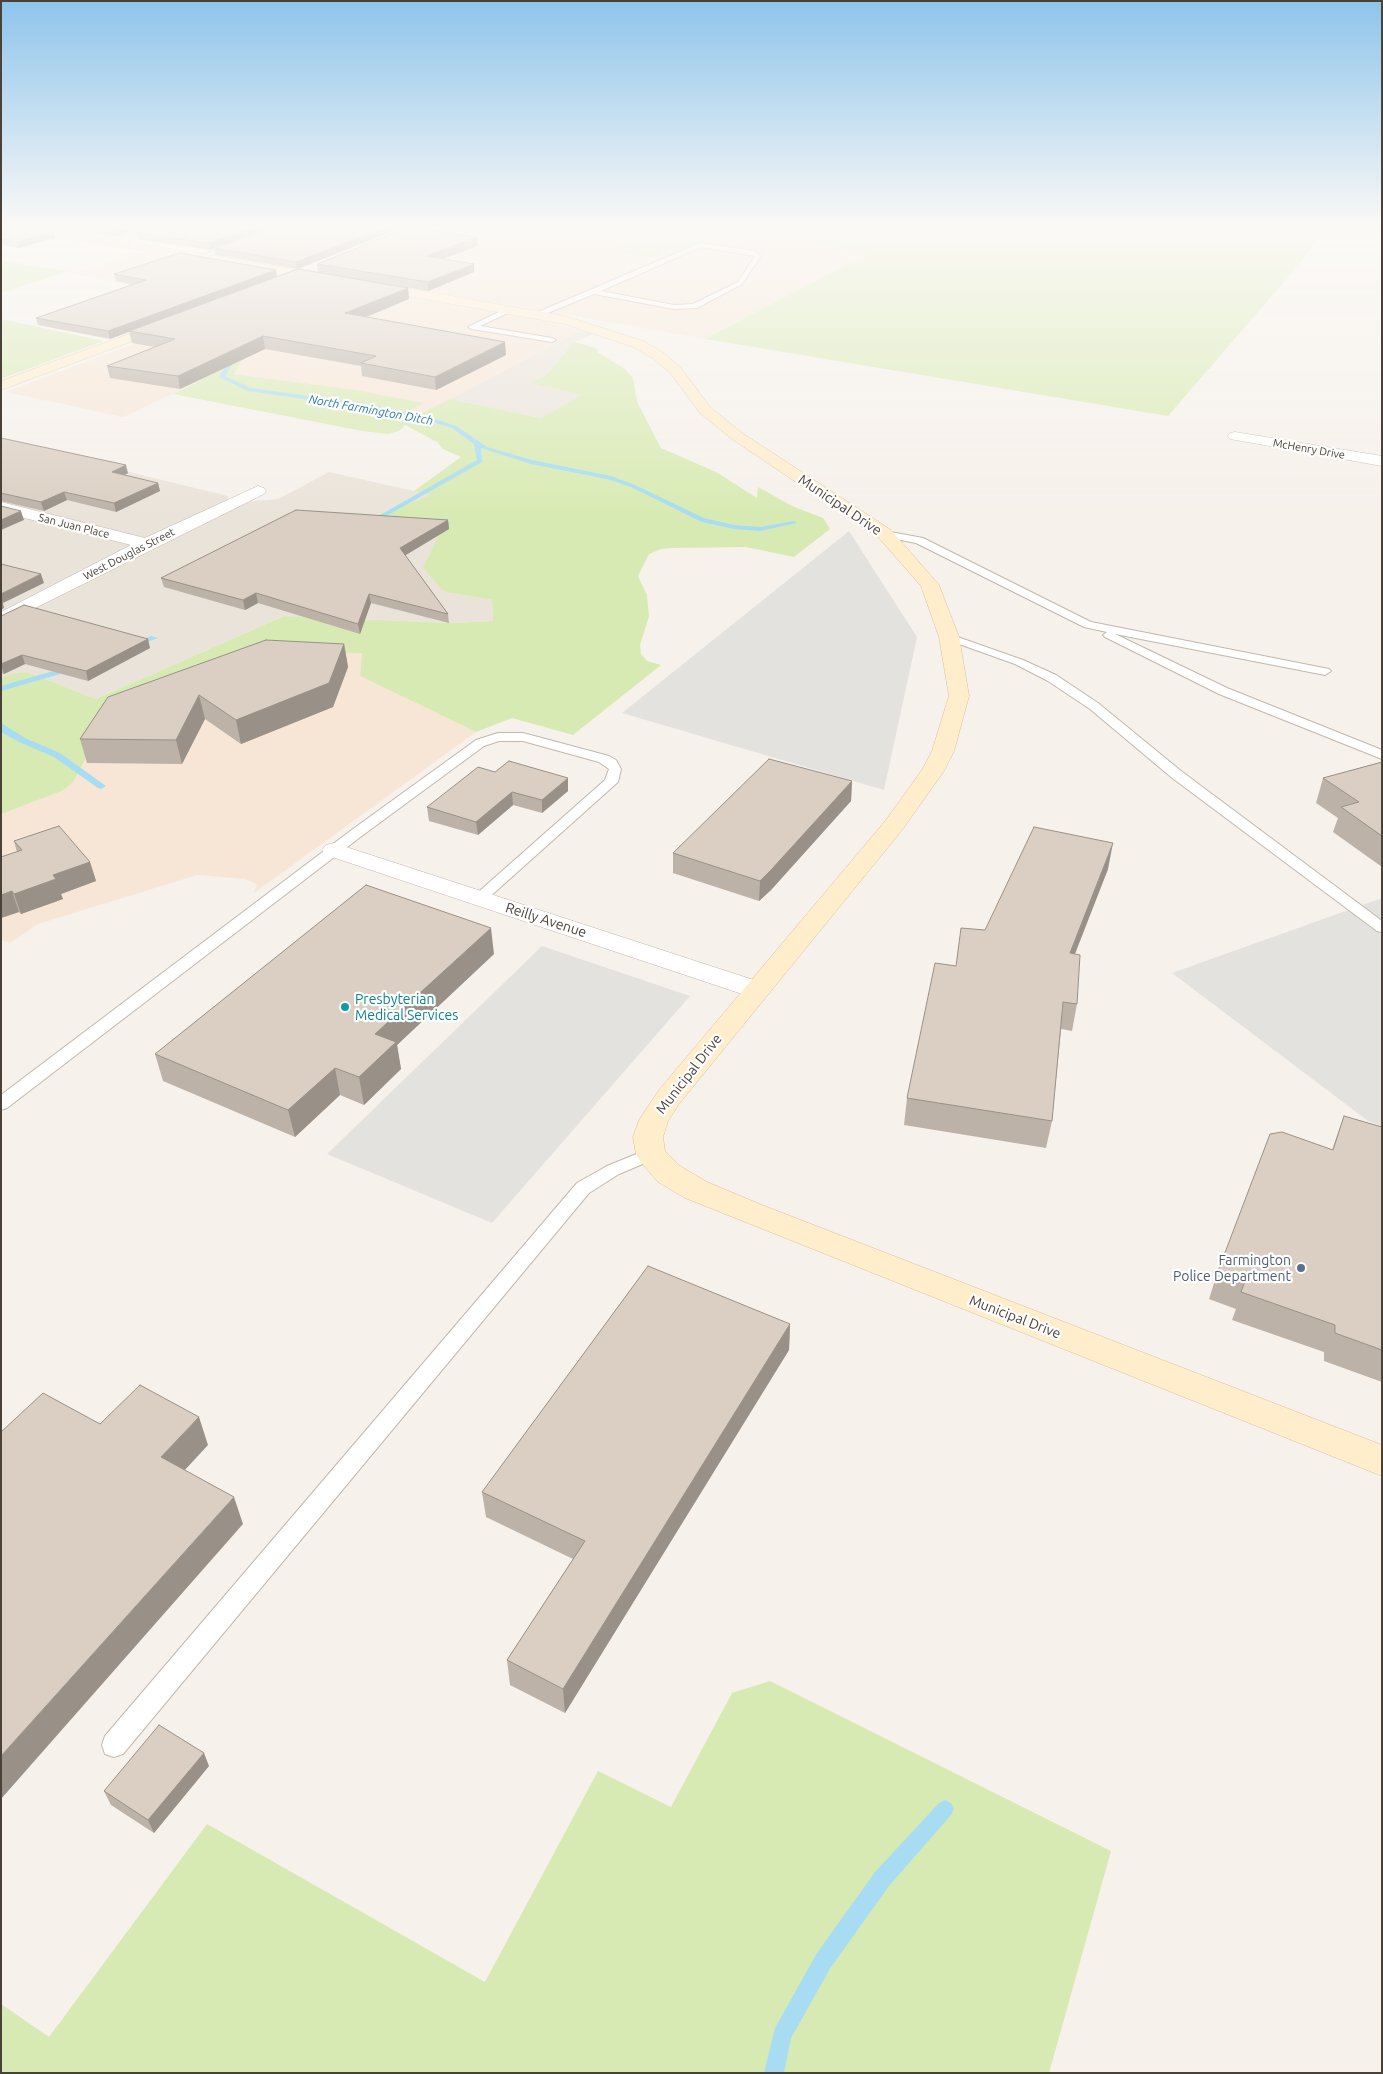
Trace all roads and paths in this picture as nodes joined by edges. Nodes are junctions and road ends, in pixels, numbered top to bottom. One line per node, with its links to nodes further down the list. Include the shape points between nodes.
1 (171, 323): 5 (main road)
2 (481, 323): 4 (lane, via 472,327)
3 (571, 323): 10 (main road, Municipal Drive, via 638,344 659,356 676,371 705,410 737,436)
4 (552, 340)
5 (1, 386)
6 (1235, 436): 7 (street, McHenry Drive)
7 (1382, 461)
8 (258, 491): 11 (street, West Douglas Street)
9 (1, 507): 11 (street, San Juan Place)
10 (885, 534): 13 (lane, via 919,540); 14 (main road, Municipal Drive, via 930,585)
11 (147, 544): 12 (street, West Douglas Street)
12 (1, 619)
13 (1088, 625): 15 (lane); 16 (lane, via 1223,691)
14 (949, 637): 19 (lane, via 1019,662 1052,678 1094,706 1176,774); 20 (main road, Municipal Drive, via 959,696 933,771 894,825)
15 (1325, 672)
16 (1382, 755)
17 (334, 850): 18 (street, Reilly Avenue); 18 (lane, via 480,743 498,736 523,737 611,763 616,769 612,782); 21 (lane)
18 (480, 898): 20 (street, Reilly Avenue)
19 (1382, 928)
20 (757, 990): 22 (main road, Municipal Drive, via 669,1097 654,1120 648,1137)
21 (1, 1104)
22 (651, 1154): 23 (main road, Municipal Drive, via 669,1174 696,1190 751,1214); 24 (lane, via 612,1170 583,1188)
23 (1382, 1461)
24 (114, 1745)

